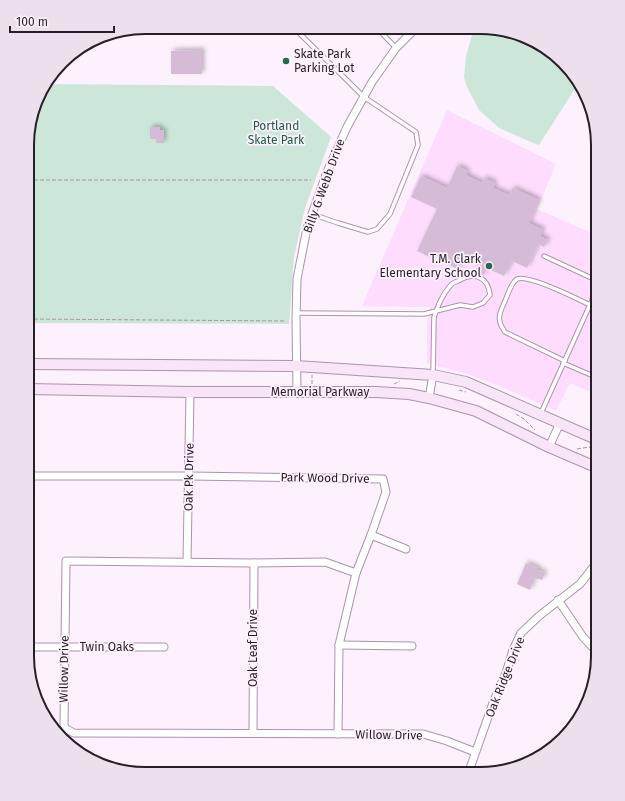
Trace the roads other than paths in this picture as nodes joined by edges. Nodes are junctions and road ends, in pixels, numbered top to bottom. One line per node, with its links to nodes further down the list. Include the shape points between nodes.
1 (299, 34): 5 (lane)
2 (383, 34): 4 (lane)
3 (409, 34): 4 (street, Billy G Webb Drive)
4 (396, 48): 5 (street, Billy G Webb Drive)
5 (364, 97): 6 (street, Billy G Webb Drive, via 347,127); 6 (lane, via 416,132 418,145 390,214 378,229 368,232)
6 (312, 214): 11 (street, Billy G Webb Drive, via 297,279)
7 (544, 256): 8 (lane)
8 (591, 278)
9 (590, 304): 12 (lane); 12 (lane, via 526,278 517,279 512,284 498,316 505,332)
10 (436, 311): 10 (lane, via 451,284 464,277 475,276 484,279 489,287 490,295 483,303 473,307 460,306); 11 (lane, via 424,314); 15 (lane)
11 (296, 313): 14 (street, Billy G Webb Drive)
12 (564, 362): 16 (lane); 21 (lane)
13 (34, 364): 14 (street, Memorial Parkway)
14 (296, 366): 15 (street, Memorial Parkway); 18 (street, Billy G Webb Drive)
15 (432, 375): 20 (street); 21 (street, Memorial Parkway, via 466,382)
16 (591, 375)
17 (34, 389): 19 (street, Memorial Parkway)
18 (296, 391): 19 (street, Memorial Parkway); 20 (street, Memorial Parkway, via 376,392)
19 (190, 392): 27 (street, Oak Pk Drive)
20 (429, 398): 24 (street, Memorial Parkway, via 476,411)
21 (540, 414): 22 (street, Memorial Parkway)
22 (560, 423): 23 (street, Memorial Parkway); 24 (street)
23 (591, 437)
24 (549, 447): 25 (street, Memorial Parkway)
25 (591, 465)
26 (34, 476): 27 (street, Park Wood Drive)
27 (189, 476): 28 (street, Park Wood Drive, via 383,479 386,492); 30 (street, Oak Pk Drive)
28 (371, 536): 29 (street); 33 (street, Park Wood Drive)
29 (406, 549)
30 (187, 562): 31 (street, Willow Drive); 40 (street, Willow Drive, via 66,561)
31 (254, 563): 33 (street, Willow Drive, via 326,562); 41 (street, Oak Leaf Drive)
32 (591, 570): 34 (street, Oak Ridge Drive, via 580,584)
33 (356, 573): 35 (street, Park Wood Drive)
34 (558, 600): 37 (street); 43 (street, Oak Ridge Drive, via 521,633)
35 (339, 645): 36 (street); 42 (street, Park Wood Drive)
36 (412, 646)
37 (591, 646)
38 (34, 647): 40 (street, Twin Oaks)
39 (164, 647): 40 (street, Twin Oaks)
40 (65, 648): 41 (street, Willow Drive, via 64,721 66,729 74,733)
41 (253, 733): 42 (street, Willow Drive)
42 (338, 734): 43 (street, Willow Drive, via 423,734)
43 (475, 752): 44 (street, Oak Ridge Drive)
44 (470, 767)

